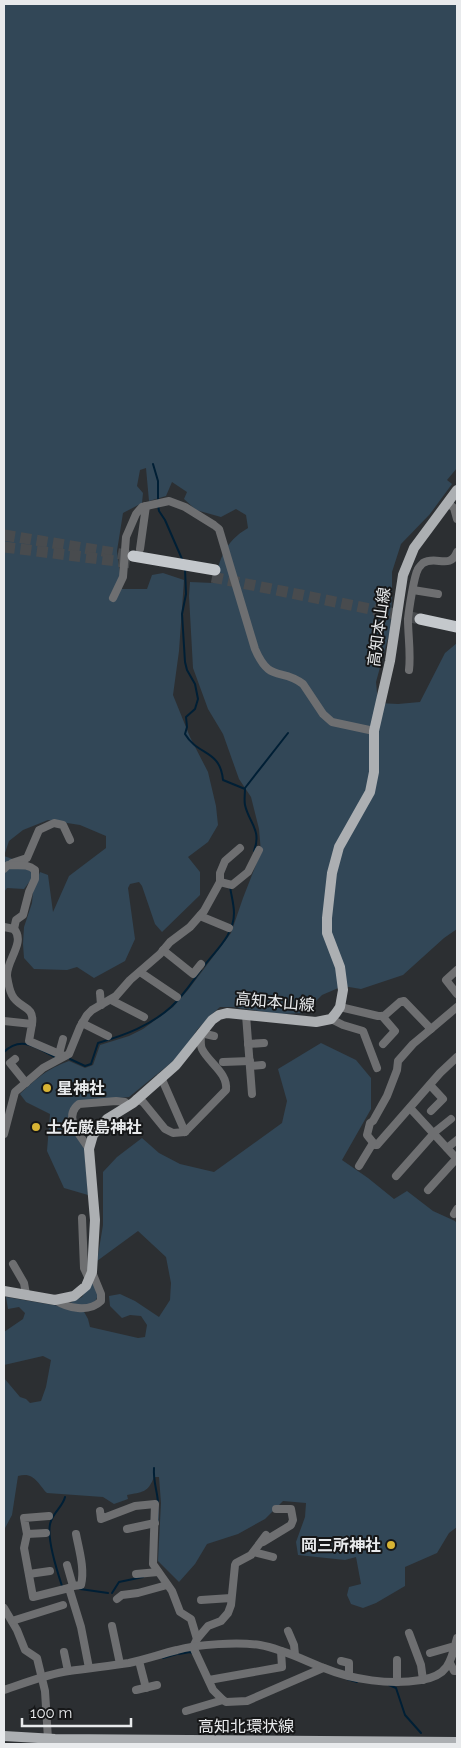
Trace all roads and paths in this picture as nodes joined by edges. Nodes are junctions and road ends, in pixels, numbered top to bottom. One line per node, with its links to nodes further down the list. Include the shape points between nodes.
1 (457, 490): 2 (main road, 高知本山線)
2 (448, 503): 4 (street, via 454,508); 14 (main road, 高知本山線, via 414,548 403,575 390,661)
3 (149, 506): 6 (street); 10 (street, via 142,507 136,514 126,537 123,577); 14 (street, via 168,501 185,507 219,529 255,649 265,667 270,672 299,680 332,722)
4 (457, 519)
5 (457, 552): 8 (street, via 451,560 425,562 417,569)
6 (135, 556): 7 (highway)
7 (214, 574)
8 (413, 590): 9 (street); 13 (street, via 408,620)
9 (438, 594)
10 (113, 598)
11 (457, 621): 12 (highway, via 423,617)
12 (457, 627)
13 (409, 670)
14 (374, 731): 34 (main road, 高知本山線, via 371,788 339,847 332,873 327,926 329,942 341,974)
15 (70, 840): 18 (street, via 63,825 54,823 39,830 27,858)
16 (240, 848): 19 (street, via 225,861 220,873)
17 (260, 850): 19 (street, via 250,869)
18 (6, 867): 23 (street, via 30,867 36,874 23,915 16,920)
19 (227, 884): 20 (street)
20 (200, 916): 22 (street); 24 (street)
21 (4, 927): 23 (street)
22 (229, 928)
23 (14, 929): 28 (street, via 18,935 17,946 8,966)
24 (163, 950): 25 (street, via 193,974); 27 (street)
25 (201, 964)
26 (457, 970): 30 (street, via 446,980)
27 (140, 972): 31 (street); 32 (street)
28 (6, 988): 42 (street, via 16,1001 32,1012)
29 (100, 993): 33 (street)
30 (457, 994)
31 (176, 997)
32 (111, 1000): 33 (street); 38 (street)
33 (101, 1005): 41 (street, via 92,1010)
34 (340, 1007): 37 (street); 39 (main road, 高知本山線)
35 (457, 1007): 43 (street)
36 (246, 1015): 39 (main road, 高知本山線, via 308,1022); 44 (main road, 高知本山線, via 218,1015); 49 (street)
37 (382, 1016): 43 (street, via 404,1001); 50 (street, via 395,1031)
38 (144, 1017)
39 (331, 1019): 57 (street, via 363,1031 369,1038)
40 (4, 1021): 42 (street)
41 (82, 1023): 45 (street); 51 (street, via 70,1052)
42 (32, 1024): 51 (street, via 29,1041)
43 (431, 1029): 71 (street, via 398,1061 384,1102 370,1123 367,1135)
44 (201, 1033): 46 (street); 58 (main road, 高知本山線, via 182,1059); 67 (street, via 202,1048 224,1077 226,1090)
45 (108, 1036)
46 (214, 1036)
47 (63, 1039): 51 (street)
48 (264, 1043): 49 (street)
49 (248, 1044): 55 (street)
50 (383, 1044)
51 (61, 1055): 59 (street)
52 (457, 1057): 60 (street)
53 (15, 1059): 59 (street, via 10,1063)
54 (223, 1062): 55 (street)
55 (250, 1063): 56 (street); 61 (street)
56 (262, 1065)
57 (376, 1068)
58 (162, 1077): 62 (main road, 高知本山線); 67 (street)
59 (26, 1083): 68 (street, via 13,1097)
60 (430, 1085): 64 (street); 65 (street, via 443,1099)
61 (252, 1094)
62 (136, 1099): 63 (main road, 高知本山線); 67 (street, via 143,1102 165,1129 173,1133)
63 (128, 1106): 73 (main road, 高知本山線, via 98,1128); 73 (street, via 125,1102 116,1101 75,1107 72,1123)
64 (410, 1108): 69 (street); 71 (street, via 378,1145)
65 (431, 1111)
66 (451, 1119): 69 (street)
67 (185, 1132)
68 (4, 1134)
69 (434, 1134): 72 (street); 76 (street)
70 (457, 1140): 72 (street)
71 (373, 1143): 75 (street)
72 (447, 1148): 74 (street)
73 (89, 1149): 80 (main road, 高知本山線, via 95,1220)
74 (457, 1159): 77 (street)
75 (359, 1166)
76 (396, 1176)
77 (428, 1190)
78 (82, 1218): 80 (street, via 84,1268)
79 (13, 1264): 82 (street, via 24,1283)
80 (91, 1276): 83 (main road, via 80,1293); 83 (street, via 101,1294 96,1306 79,1308)
81 (4, 1291): 82 (main road)
82 (26, 1294): 83 (main road)
83 (55, 1300)
84 (276, 1509): 93 (street, via 292,1509 291,1525)
85 (100, 1511): 87 (street, via 101,1519 135,1506 155,1504)
86 (49, 1516): 90 (street, via 24,1518)
87 (155, 1523): 88 (street); 98 (street, via 152,1561)
88 (127, 1529)
89 (46, 1533): 90 (street)
90 (27, 1534): 99 (street, via 24,1548)
91 (76, 1534): 102 (street, via 82,1582)
92 (266, 1535): 93 (street)
93 (259, 1544): 94 (street)
94 (254, 1552): 95 (street); 103 (street, via 235,1565)
95 (273, 1558)
96 (67, 1565): 102 (street)
97 (50, 1571): 99 (street)
98 (158, 1572): 100 (street); 101 (street)
99 (29, 1574): 102 (street, via 33,1597)
100 (136, 1574)
101 (168, 1585): 104 (street); 113 (street, via 180,1612 191,1619)
102 (71, 1587): 126 (street)
103 (231, 1598): 105 (street); 113 (street, via 224,1619 208,1626)
104 (116, 1599)
105 (201, 1600)
106 (63, 1605): 108 (street)
107 (4, 1608): 108 (street)
108 (12, 1621): 131 (street, via 25,1650 37,1658)
109 (112, 1626): 125 (street)
110 (288, 1631): 119 (street)
111 (409, 1633): 133 (street)
112 (457, 1638): 117 (street)
113 (198, 1639): 114 (street)
114 (193, 1647): 115 (street, via 244,1644); 122 (street); 132 (street)
115 (281, 1650): 119 (street); 132 (street, via 282,1667)
116 (304, 1650): 119 (street)
117 (454, 1651): 120 (street, via 451,1647); 124 (street)
118 (64, 1652): 128 (street)
119 (295, 1653): 127 (street)
120 (430, 1653)
121 (397, 1660): 134 (street)
122 (139, 1661): 125 (street); 136 (street)
123 (341, 1661): 130 (street, via 348,1663)
124 (450, 1663): 129 (street); 133 (street, via 441,1674)
125 (120, 1664): 126 (street)
126 (90, 1668): 128 (street)
127 (323, 1668): 130 (street); 139 (street, via 247,1701)
128 (68, 1671): 131 (street)
129 (457, 1671)
130 (349, 1676): 134 (street)
131 (42, 1678): 137 (street); 142 (street)
132 (209, 1680): 139 (street, via 214,1692)
133 (423, 1680): 134 (street)
134 (397, 1682)
135 (157, 1685): 136 (street)
136 (146, 1688): 138 (street)
137 (4, 1690)
138 (136, 1690)
139 (223, 1700): 140 (street)
140 (186, 1711)
141 (4, 1736): 142 (main road, 高知北環状線)
142 (48, 1739): 143 (main road, 高知北環状線)
143 (187, 1742): 145 (main road, 高知北環状線)
144 (457, 1742): 145 (main road, 高知北環状線)
145 (412, 1743)

